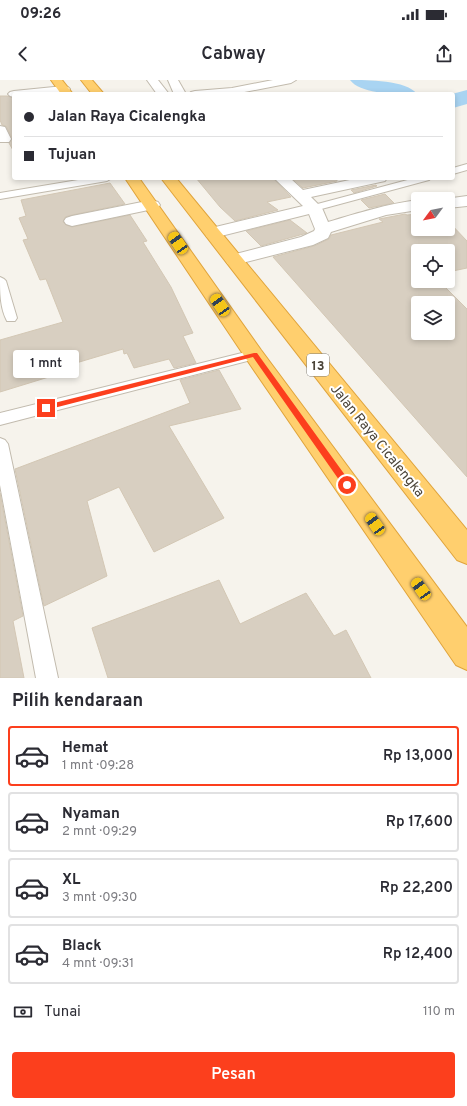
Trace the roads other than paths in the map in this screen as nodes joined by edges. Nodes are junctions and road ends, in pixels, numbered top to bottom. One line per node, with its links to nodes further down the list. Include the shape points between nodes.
1 (86, 80): 7 (highway)
2 (152, 80): 8 (street)
3 (173, 80): 9 (street)
4 (291, 80): 10 (street)
5 (62, 88): 6 (street)
6 (30, 92)
7 (96, 92)
8 (161, 92)
9 (179, 92)
10 (220, 92)
11 (12, 94): 12 (street)
12 (0, 96)
13 (467, 167): 14 (lane)
14 (455, 170)
15 (95, 180): 22 (lane)
16 (133, 180): 25 (highway)
17 (170, 180): 30 (highway, Jalan Raya Cicalengka / 13)
18 (283, 180): 21 (street)
19 (371, 180): 21 (street)
20 (419, 180): 27 (lane)
21 (301, 195): 27 (street)
22 (0, 196)
23 (467, 201): 24 (street)
24 (455, 202)
25 (152, 205): 28 (street); 34 (highway)
26 (411, 206): 29 (street, via 375,213)
27 (314, 208): 29 (street); 30 (street)
28 (72, 221)
29 (323, 229): 31 (street, via 320,235 307,242)
30 (213, 233): 31 (highway, Jalan Raya Cicalengka / 13)
31 (234, 260): 37 (highway, Jalan Raya Cicalengka / 13)
32 (0, 281): 33 (lane)
33 (11, 318)
34 (254, 355): 35 (lane); 38 (highway)
35 (0, 419)
36 (0, 444): 39 (lane)
37 (467, 551)
38 (467, 654)
39 (48, 678)

